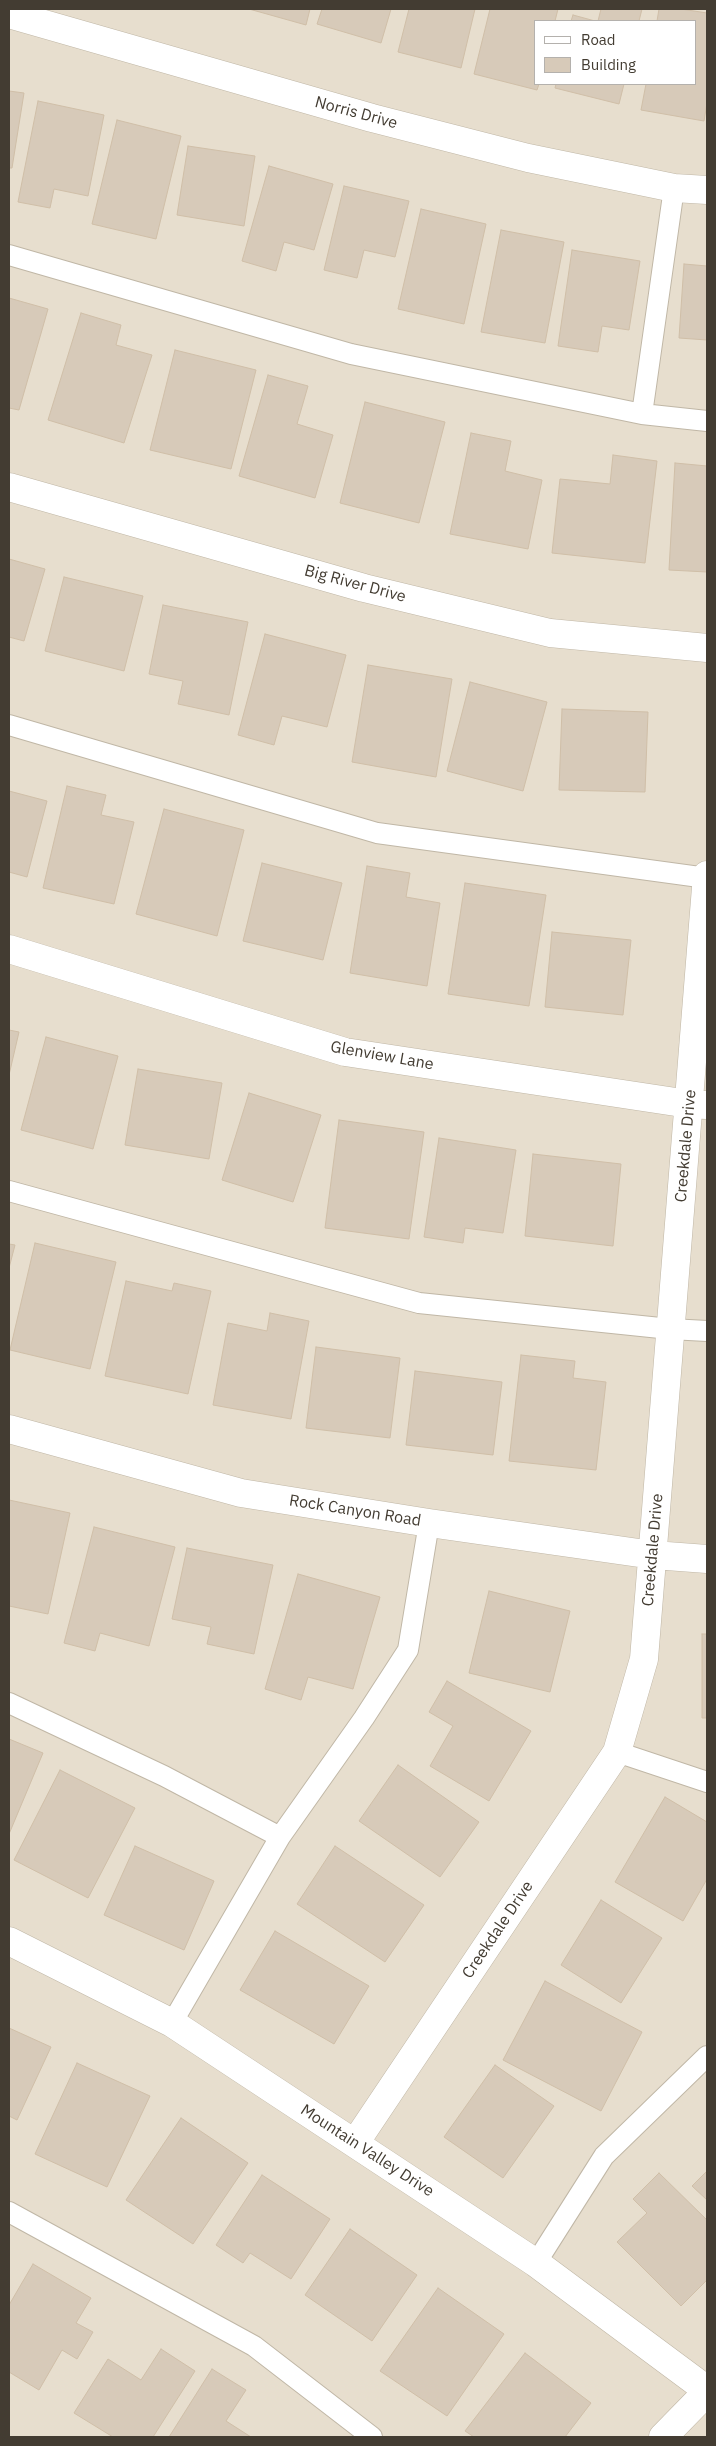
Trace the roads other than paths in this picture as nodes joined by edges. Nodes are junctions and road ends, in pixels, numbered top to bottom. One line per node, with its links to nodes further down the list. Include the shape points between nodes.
1 (9, 14): 2 (street, Norris Drive, via 372,118 528,158)
2 (674, 188): 3 (street, Norris Drive); 5 (lane)
3 (707, 190)
4 (9, 255): 5 (lane, via 351,354)
5 (642, 414): 6 (lane)
6 (707, 421)
7 (9, 487): 8 (street, Big River Drive, via 364,588 550,632)
8 (707, 648)
9 (9, 724): 10 (lane, via 377,833)
10 (707, 877): 12 (street, Creekdale Drive)
11 (9, 949): 12 (street, Glenview Lane, via 345,1052)
12 (698, 1104): 14 (street, Creekdale Drive)
13 (9, 1191): 14 (lane, via 419,1303)
14 (670, 1329): 15 (lane); 18 (street, Creekdale Drive)
15 (707, 1330)
16 (9, 1429): 17 (street, Rock Canyon Road, via 242,1493)
17 (430, 1523): 18 (street, Rock Canyon Road); 23 (lane, via 408,1650)
18 (652, 1555): 19 (street, Rock Canyon Road); 21 (street, Creekdale Drive, via 644,1660)
19 (707, 1558)
20 (9, 1703): 23 (lane, via 164,1776)
21 (617, 1752): 22 (lane); 27 (street, Creekdale Drive)
22 (707, 1782)
23 (280, 1837): 25 (lane)
24 (9, 1941): 25 (street, Mountain Valley Drive)
25 (172, 2022): 27 (street, Mountain Valley Drive)
26 (707, 2056): 29 (lane, via 604,2156)
27 (355, 2143): 29 (street, Mountain Valley Drive)
28 (9, 2212): 31 (lane, via 254,2346)
29 (536, 2263): 30 (street, Mountain Valley Drive)
30 (707, 2391): 32 (street)
31 (372, 2437)
32 (664, 2437)

